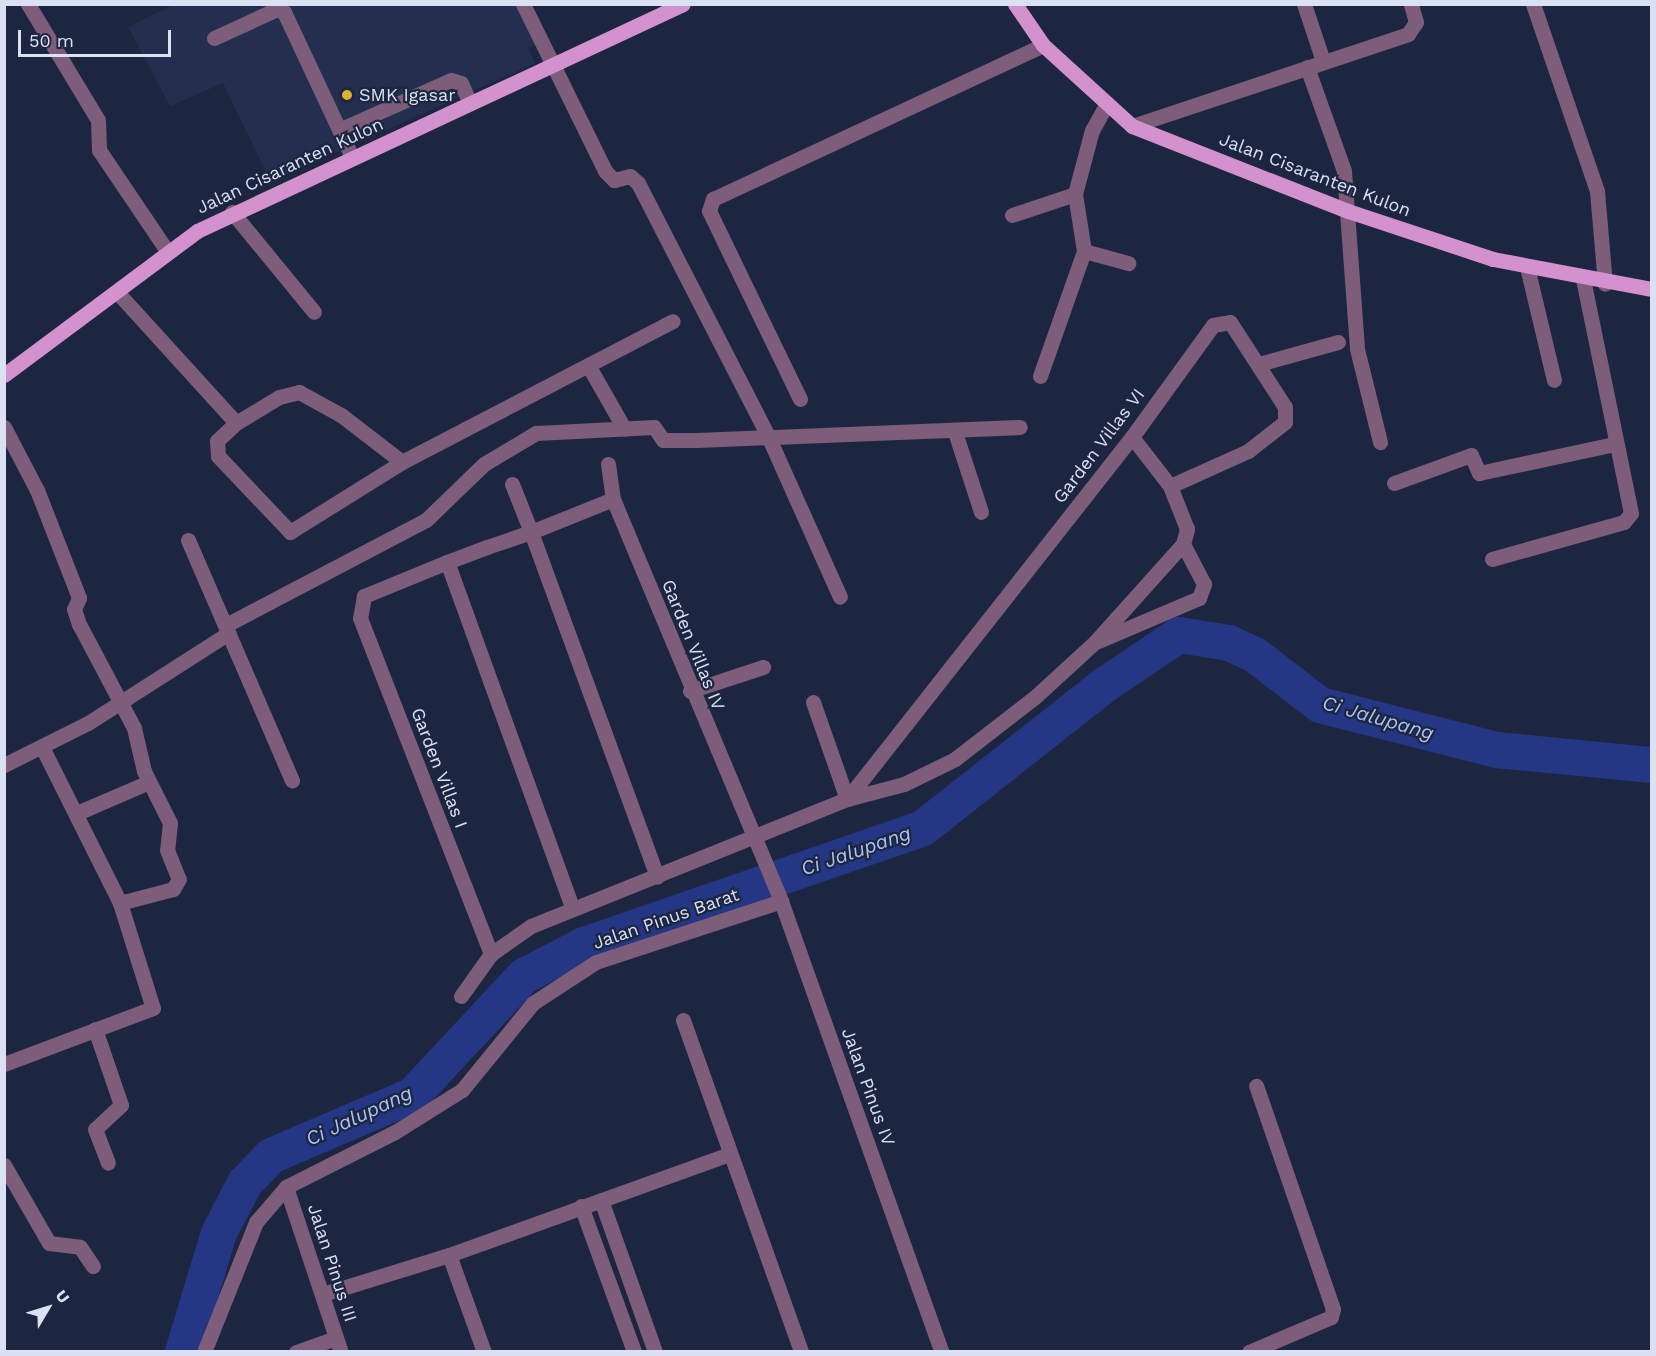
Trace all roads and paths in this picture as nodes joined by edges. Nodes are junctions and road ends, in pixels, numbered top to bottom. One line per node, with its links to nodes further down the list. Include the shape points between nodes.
1 (28, 4): 22 (street, via 98,120 99,150)
2 (523, 4): 11 (street)
3 (682, 4): 11 (main road, Jalan Cisaranten Kulon)
4 (1015, 4): 9 (main road, Jalan Cisaranten Kulon)
5 (1304, 4): 10 (street)
6 (1411, 4): 10 (street, via 1416,22 1408,34)
7 (1533, 4): 27 (street, via 1597,191)
8 (214, 38): 16 (street, via 277,9 284,12)
9 (1043, 45): 14 (main road, Jalan Cisaranten Kulon); 38 (street, via 714,199 709,211)
10 (1323, 61): 12 (street)
11 (555, 66): 13 (main road, Jalan Cisaranten Kulon); 44 (street, via 609,178 630,176 638,183)
12 (1307, 67): 15 (street); 19 (street, via 1344,171)
13 (470, 103): 16 (street, via 460,83 451,80); 17 (main road, Jalan Cisaranten Kulon)
14 (1106, 107): 15 (main road, Jalan Cisaranten Kulon); 18 (street, via 1092,130)
15 (1132, 126): 19 (main road, Jalan Cisaranten Kulon)
16 (341, 129): 17 (street)
17 (352, 157): 20 (main road, Jalan Cisaranten Kulon)
18 (1075, 194): 21 (street); 23 (street)
19 (1348, 211): 25 (main road, Jalan Cisaranten Kulon); 46 (street, via 1358,349)
20 (232, 212): 22 (main road, Jalan Cisaranten Kulon); 30 (street)
21 (1011, 214)
22 (167, 251): 29 (main road, Jalan Cisaranten Kulon)
23 (1084, 251): 24 (street); 36 (street)
24 (1128, 263)
25 (1527, 267): 26 (main road, Jalan Cisaranten Kulon); 37 (street)
26 (1582, 280): 27 (main road, Jalan Cisaranten Kulon); 47 (street)
27 (1605, 284): 28 (main road, Jalan Cisaranten Kulon)
28 (1652, 289)
29 (117, 292): 35 (main road, Jalan Cisaranten Kulon); 39 (street)
30 (314, 312)
31 (673, 321): 34 (street)
32 (1338, 342): 33 (street)
33 (1259, 364): 45 (street, Garden Villas VI, via 1230,322 1212,325); 52 (street, Garden Villas VI, via 1285,407 1286,422 1248,451)
34 (588, 365): 42 (street); 48 (street)
35 (4, 375)
36 (1040, 376)
37 (1554, 380)
38 (800, 399)
39 (236, 423): 48 (street, via 299,392 341,415); 48 (street, via 217,441 218,456 290,532)
40 (4, 427): 66 (street, via 37,490 79,598 74,609)
41 (1020, 427): 43 (street)
42 (624, 428): 44 (street, via 654,427 663,440); 61 (street, via 523,437 484,464 426,520)
43 (955, 432): 44 (street); 54 (street)
44 (768, 436): 60 (street)
45 (1132, 437): 52 (street); 71 (street, Garden Villas VI)
46 (1380, 442)
47 (1614, 444): 50 (street, via 1479,473 1471,455); 58 (street, via 1629,519)
48 (402, 462)
49 (608, 464): 53 (street, Garden Villas IV)
50 (1394, 483)
51 (513, 484): 55 (street)
52 (1170, 486): 57 (street, via 1187,529)
53 (613, 499): 55 (street); 64 (street, Garden Villas IV)
54 (981, 512)
55 (531, 532): 59 (street); 74 (street)
56 (188, 540): 61 (street)
57 (1182, 544): 62 (street); 62 (street, via 1204,584 1199,598)
58 (1492, 559)
59 (447, 562): 77 (street); 78 (street, Garden Villas I, via 364,596 360,618)
60 (840, 597)
61 (227, 629): 66 (street); 69 (street)
62 (1095, 642): 71 (street, via 955,759 904,784)
63 (763, 667): 64 (street)
64 (690, 691): 73 (street, Garden Villas IV)
65 (813, 702): 71 (street)
66 (120, 704): 67 (street); 70 (street, via 134,728)
67 (43, 749): 68 (street); 72 (street)
68 (4, 765)
69 (292, 780)
70 (149, 782): 72 (street); 76 (street, via 170,823 167,850 178,884)
71 (848, 799): 73 (street)
72 (77, 813): 76 (street)
73 (757, 842): 74 (street); 75 (street, Jalan Pinus IV)
74 (657, 877): 77 (street)
75 (779, 897): 87 (street, Jalan Pinus Barat, via 596,962 533,1003 462,1090 395,1132); 100 (street, Jalan Pinus IV)
76 (120, 903): 81 (street, via 153,1008)
77 (572, 907): 78 (street)
78 (491, 954): 79 (street)
79 (461, 996)
80 (683, 1020): 84 (street)
81 (95, 1029): 82 (street); 85 (street, via 121,1105 95,1129)
82 (4, 1064)
83 (1256, 1086): 101 (street, via 1333,1309 1332,1317)
84 (729, 1154): 88 (street); 99 (street)
85 (108, 1163)
86 (4, 1165): 91 (street, via 49,1243 80,1247)
87 (286, 1186): 92 (street, Jalan Pinus III); 94 (street, Jalan Pinus Barat, via 256,1222)
88 (601, 1200): 89 (street); 98 (street)
89 (581, 1206): 90 (street); 97 (street)
90 (449, 1255): 92 (street); 96 (street)
91 (93, 1266)
92 (323, 1294): 93 (street, Jalan Pinus III)
93 (339, 1345): 95 (street)
94 (204, 1352)
95 (296, 1352)
96 (484, 1352)
97 (634, 1352)
98 (655, 1352)
99 (801, 1352)
100 (942, 1352)
101 (1249, 1352)

